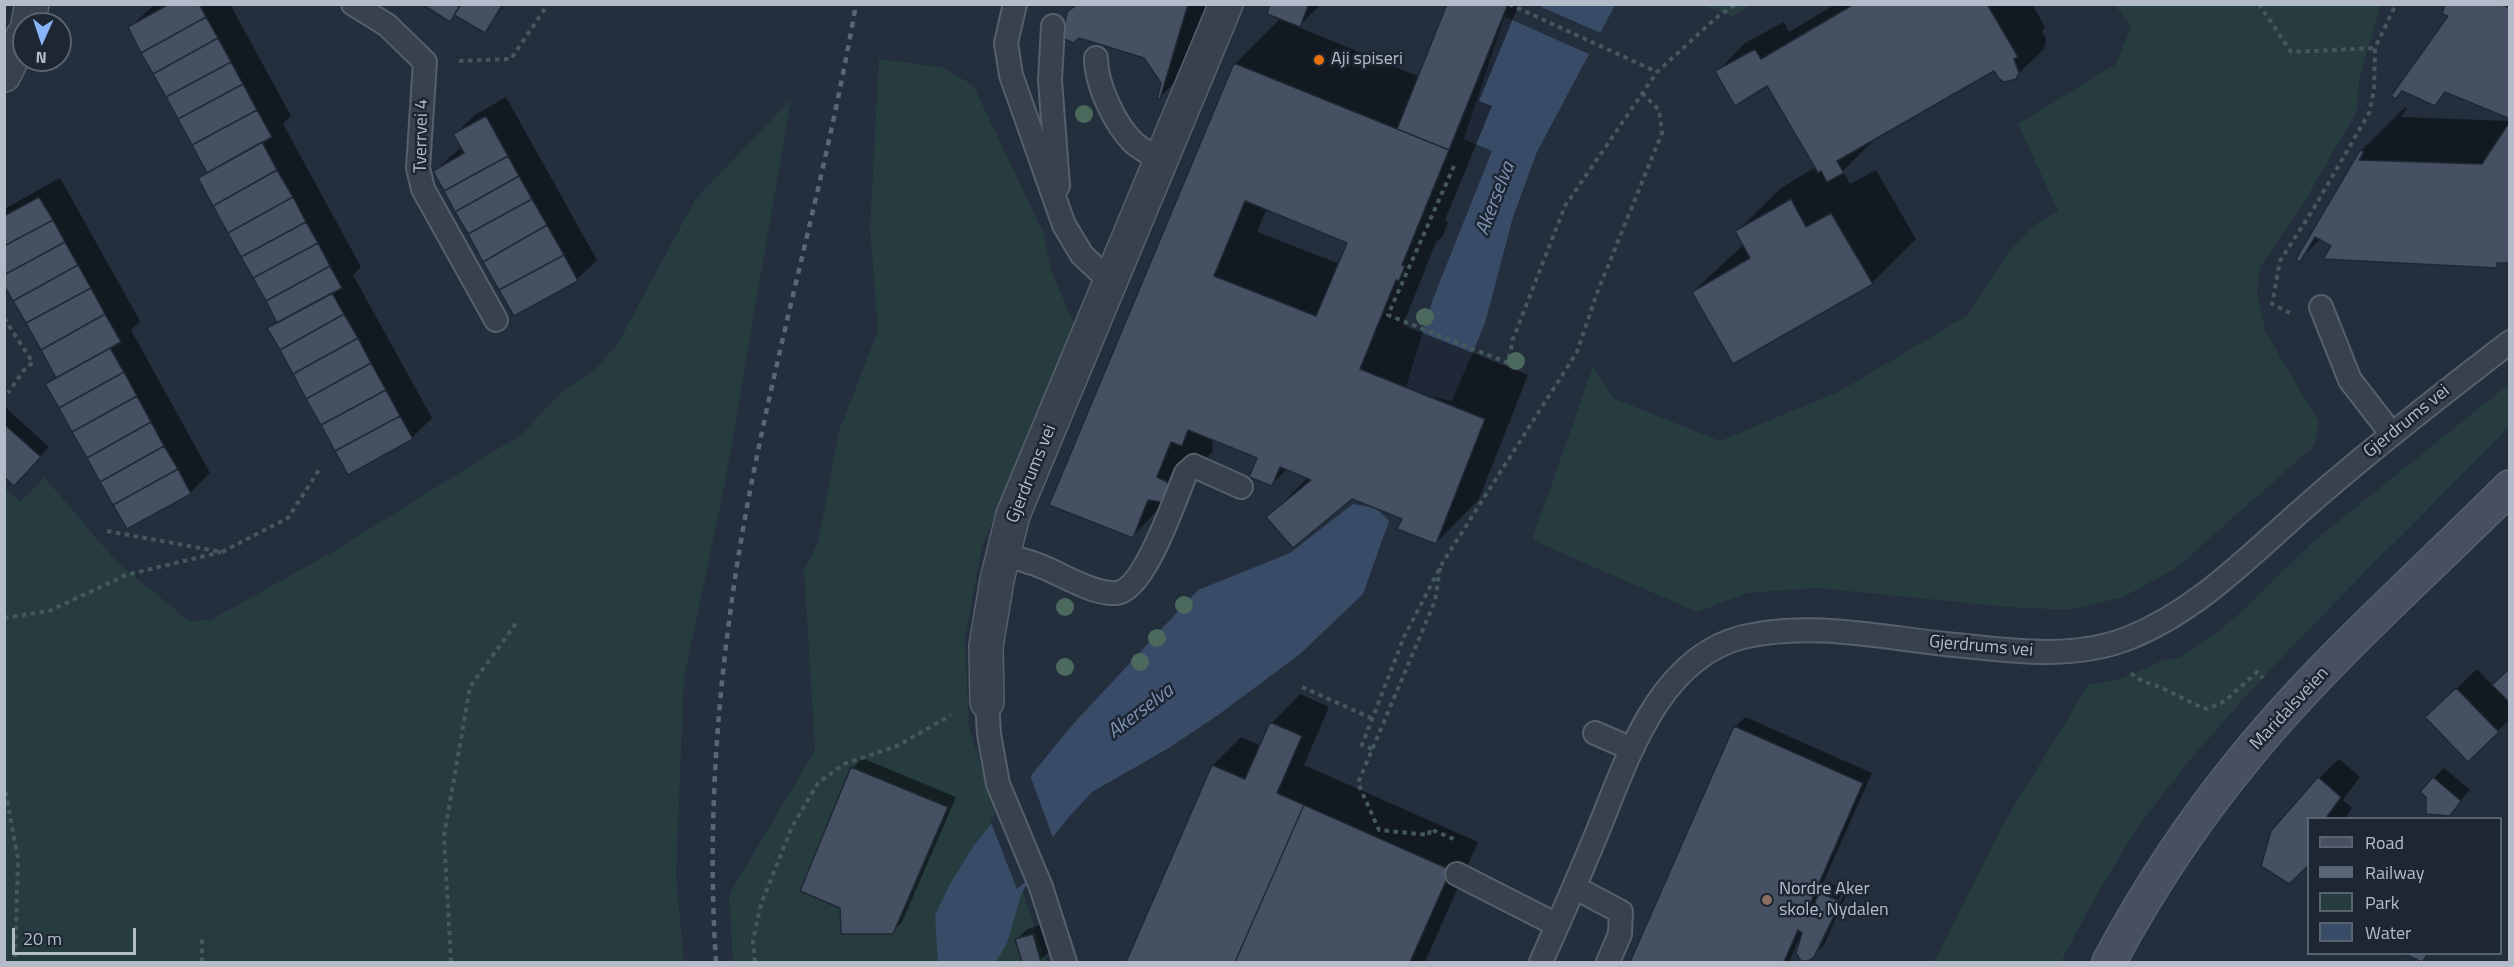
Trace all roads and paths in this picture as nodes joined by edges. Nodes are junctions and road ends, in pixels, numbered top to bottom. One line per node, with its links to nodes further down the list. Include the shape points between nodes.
1 (353, 4): 13 (lane, via 387,25)
2 (548, 4): 13 (path, via 511,59)
3 (1015, 4): 19 (lane, via 1006,43 1011,75)
4 (1226, 4): 17 (street, Gjerdrums vei)
5 (1509, 4): 14 (path)
6 (1736, 4): 14 (path)
7 (2259, 4): 10 (path, via 2291,52)
8 (2396, 4): 10 (path)
9 (1053, 26): 19 (lane, via 1050,80)
10 (2375, 48): 24 (path, via 2369,113 2280,261 2275,278 2272,304)
11 (1096, 58): 17 (lane, via 1096,74 1112,111 1133,142)
12 (12, 59): 15 (street)
13 (425, 62): 23 (lane, Tverrvei 4, via 418,168 423,189)
14 (1657, 72): 16 (path)
15 (4, 75)
16 (1642, 93): 18 (path, via 1565,206 1513,339 1508,363 1388,315); 34 (path, via 1659,110 1662,133 1577,352)
17 (1162, 161): 20 (street, Gjerdrums vei)
18 (1454, 166)
19 (1058, 208): 20 (lane, via 1082,255)
20 (1112, 282): 33 (street, Gjerdrums vei, via 1013,514)
21 (2321, 307): 24 (lane)
22 (4, 318): 26 (path, via 33,363)
23 (496, 320)
24 (2331, 334): 27 (lane, via 2350,380)
25 (2510, 342): 27 (lane, Gjerdrums vei)
26 (8, 393)
27 (2391, 434): 44 (lane, Gjerdrums vei, via 2190,607 2126,639 2045,653 1840,632 1791,630 1742,638 1711,651 1684,671 1665,694)
28 (321, 467): 32 (path, via 288,518)
29 (1241, 487): 33 (lane, via 1194,465 1186,473 1152,555 1134,585 1117,593 1089,587)
30 (2510, 487): 58 (main road, Maridalsveien, via 2314,681 2248,753 2189,831)
31 (106, 531): 32 (path)
32 (222, 552): 35 (path, via 126,575 49,611)
33 (1003, 554): 40 (street, Gjerdrums vei)
34 (1440, 568): 41 (path, via 1404,638); 43 (path, via 1435,601)
35 (4, 618)
36 (517, 622): 53 (path, via 470,687 444,836)
37 (2127, 670): 38 (path, via 2141,682 2207,709 2225,701 2256,672)
38 (2266, 681)
39 (1302, 687): 41 (path)
40 (972, 706): 54 (path, via 897,746 844,764 818,783 792,827 760,904 753,940); 55 (lane, Gjerdrums vei, via 989,734 998,784 1041,887)
41 (1371, 718): 43 (path, via 1362,745)
42 (1595, 733): 44 (lane)
43 (1372, 749): 46 (path, via 1358,783 1379,831 1429,835 1430,829)
44 (1632, 749): 48 (lane, Gjerdrums vei)
45 (4, 783): 51 (path, via 18,860)
46 (1456, 840)
47 (1457, 874): 49 (lane)
48 (1574, 887): 49 (lane, Gjerdrums vei); 57 (lane, via 1621,912 1620,934)
49 (1557, 925): 56 (lane, Gjerdrums vei)
50 (202, 936): 52 (path)
51 (15, 963)
52 (202, 963)
53 (451, 963)
54 (755, 963)
55 (1065, 963)
56 (1541, 963)
57 (1608, 963)
58 (2109, 963)

